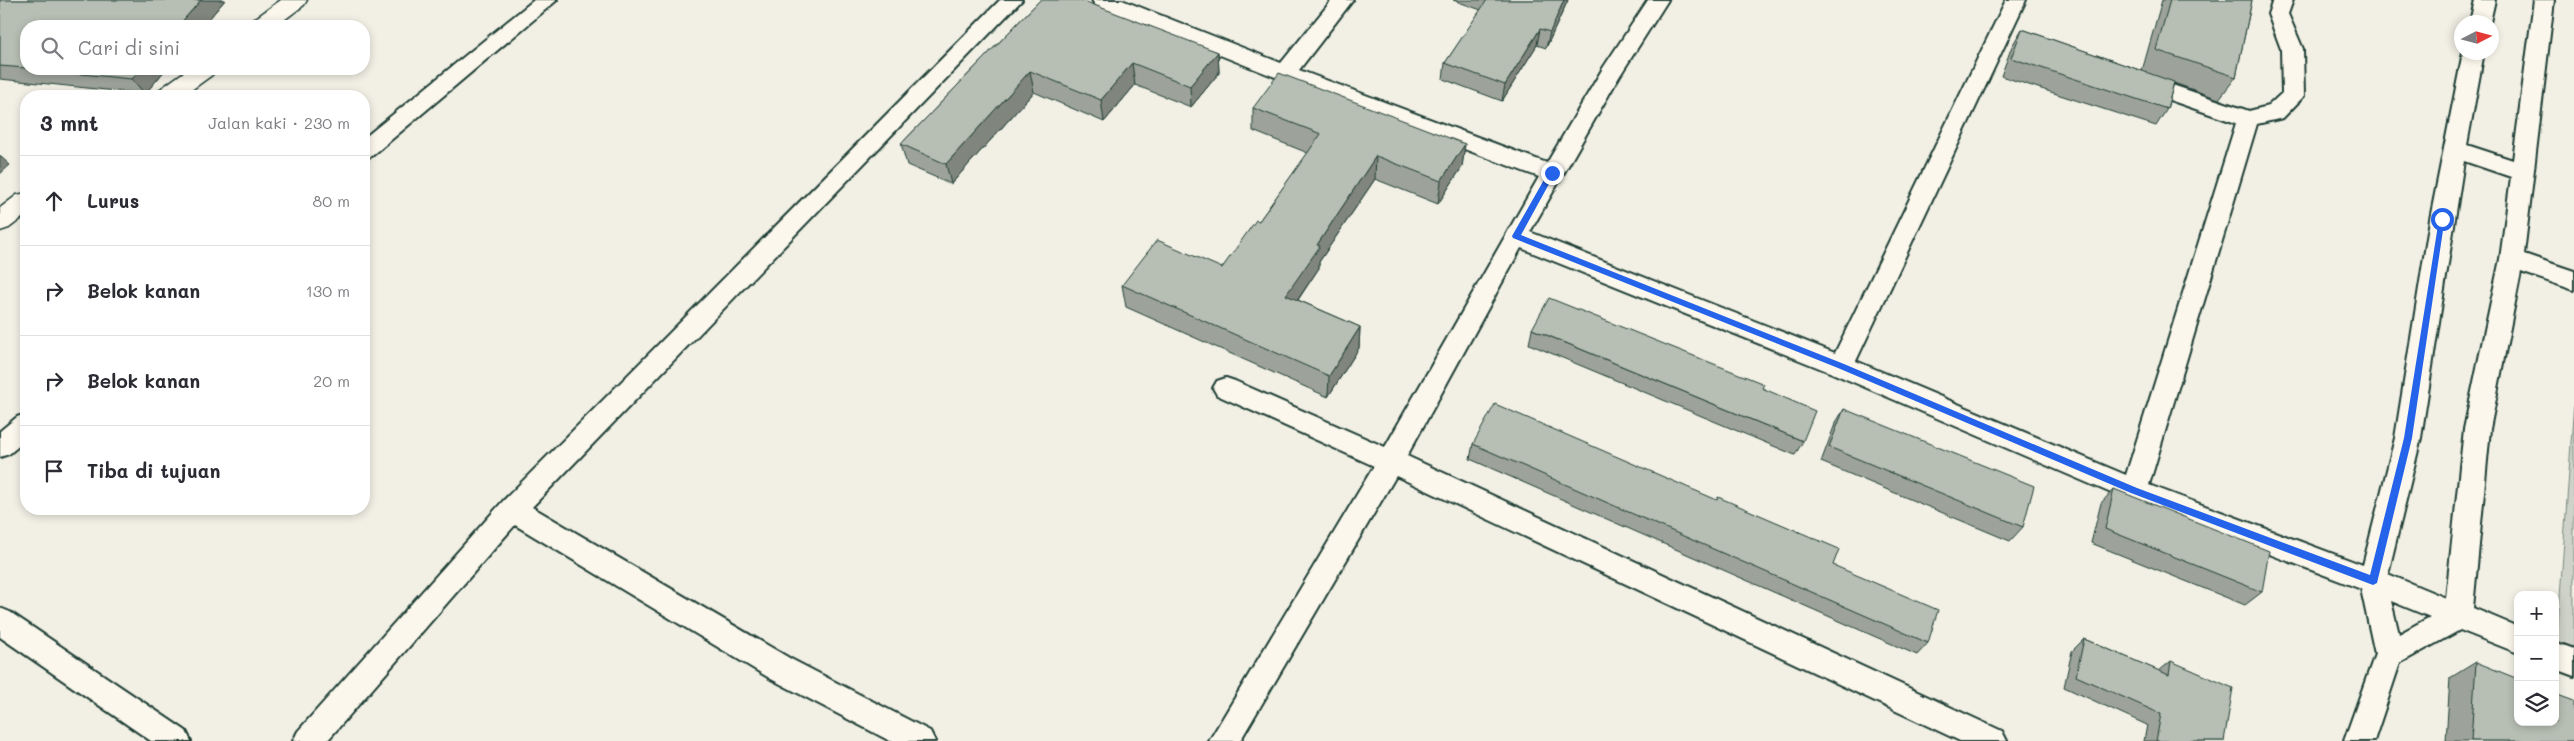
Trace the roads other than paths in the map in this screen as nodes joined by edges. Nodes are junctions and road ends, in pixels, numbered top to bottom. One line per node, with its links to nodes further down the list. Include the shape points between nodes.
1 (547, 0): 19 (lane)
2 (1012, 0): 34 (lane)
3 (1102, 0): 14 (lane)
4 (1343, 0): 14 (lane)
5 (1658, 0): 22 (lane)
6 (2016, 0): 28 (lane, via 2010,37)
7 (2283, 0): 18 (lane, via 2278,14 2292,49 2293,96 2275,112)
8 (2485, 0): 11 (lane)
9 (2544, 0): 21 (lane)
10 (284, 2): 12 (street)
11 (2482, 15)
12 (267, 20)
13 (2472, 60): 20 (lane)
14 (1285, 73): 22 (lane)
15 (196, 75): 17 (street)
16 (2120, 75): 18 (lane)
17 (175, 90)
18 (2248, 119): 33 (lane)
19 (370, 145)
20 (2455, 149): 21 (lane); 35 (lane, via 2408,438)
21 (2522, 172): 26 (lane)
22 (1552, 173): 25 (lane)
23 (20, 206): 24 (street)
24 (0, 221)
25 (1516, 236): 28 (lane); 32 (lane)
26 (2512, 259): 27 (lane); 36 (lane, via 2477,429)
27 (2574, 281)
28 (1841, 366): 33 (lane)
29 (1226, 388): 32 (lane)
30 (20, 430): 31 (lane)
31 (0, 446)
32 (1391, 460): 45 (lane); 46 (lane)
33 (2134, 491): 35 (lane)
34 (512, 509): 43 (lane); 44 (lane, via 781,669)
35 (2373, 581): 36 (lane); 39 (lane)
36 (2458, 616): 38 (lane); 39 (lane)
37 (0, 620): 42 (lane)
38 (2514, 638)
39 (2389, 654): 47 (lane)
40 (2559, 656): 41 (lane)
41 (2574, 662)
42 (176, 741)
43 (308, 741)
44 (920, 741)
45 (1224, 741)
46 (1992, 741)
47 (2359, 741)

